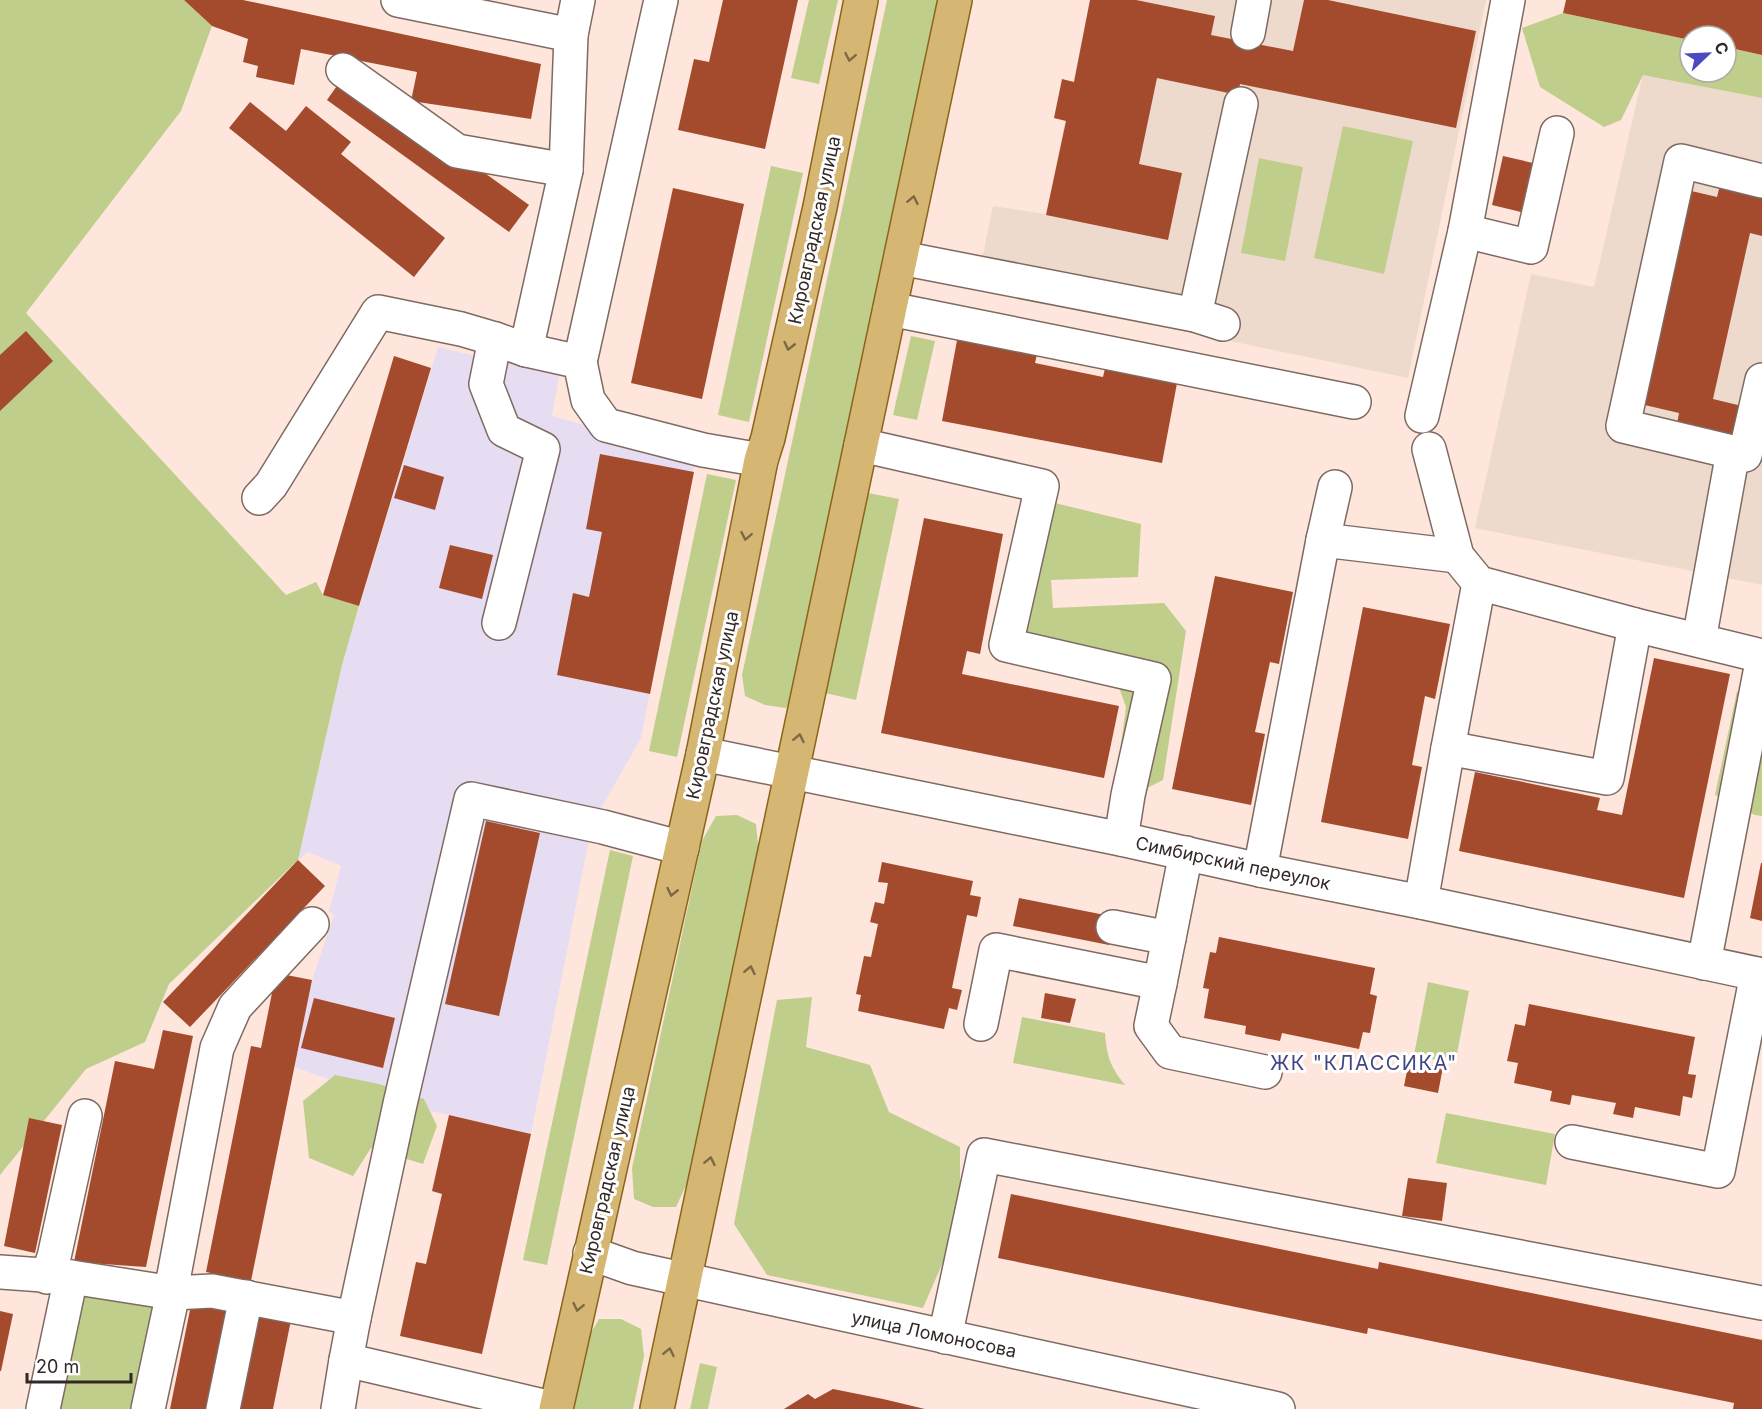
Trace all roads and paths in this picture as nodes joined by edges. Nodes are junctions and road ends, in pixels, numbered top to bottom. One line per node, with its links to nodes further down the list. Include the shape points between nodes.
1 (398, 0): 9 (street)
2 (578, 0): 9 (street)
3 (661, 0): 20 (street)
4 (861, 0): 27 (main road, Кировградская улица, one-way to 27, via 820,207)
5 (955, 0): 16 (main road, one-way to 5)
6 (1254, 0): 8 (street)
7 (1508, 0): 15 (street)
8 (1248, 33)
9 (571, 34): 13 (street)
10 (343, 70): 13 (street, via 457,151)
11 (1241, 104): 16 (street, via 1209,320)
12 (1557, 133): 15 (street, via 1531,247)
13 (566, 170): 19 (street)
14 (1762, 181): 26 (street, via 1681,161 1623,426)
15 (1465, 231): 23 (street)
16 (901, 258): 17 (main road)
17 (890, 309): 22 (street); 24 (main road)
18 (495, 339): 19 (street); 29 (street, via 378,312 271,486); 33 (street, via 486,384 504,430 543,449)
19 (526, 350): 20 (street)
20 (580, 363): 27 (street, via 588,400 606,425 703,450)
21 (1762, 380): 26 (street, via 1745,455)
22 (1354, 402)
23 (1422, 416)
24 (861, 445): 40 (main road, one-way to 24); 41 (street, via 1042,486 1006,645 1154,679)
25 (1429, 449): 31 (street)
26 (1733, 452): 35 (street)
27 (761, 460): 39 (main road, Кировградская улица, one-way to 39)
28 (1335, 487): 30 (street)
29 (259, 498)
30 (1323, 540): 31 (street); 44 (street)
31 (1457, 556): 32 (street)
32 (1479, 584): 34 (street); 38 (street)
33 (499, 623)
34 (1635, 625): 35 (street); 38 (street, via 1607,778)
35 (1699, 640): 36 (street)
36 (1762, 656)
37 (1762, 662): 49 (street)
38 (1448, 748): 45 (street)
39 (703, 754): 40 (street, Симбирский переулок); 42 (main road, Кировградская улица)
40 (792, 772): 41 (street, Симбирский переулок); 59 (main road, one-way to 40)
41 (1121, 839): 43 (street, Симбирский переулок)
42 (682, 848): 56 (main road, Кировградская улица, one-way to 56); 63 (street, via 471,799)
43 (1185, 854): 44 (street, Симбирский переулок); 48 (street)
44 (1260, 870): 45 (street, Симбирский переулок)
45 (1421, 902): 49 (street, Симбирский переулок)
46 (312, 924): 60 (street, via 235,1007 218,1048)
47 (1113, 927): 48 (street)
48 (1169, 938): 51 (street)
49 (1704, 963): 50 (street, Симбирский переулок)
50 (1759, 974): 55 (street, via 1718,1171)
51 (1160, 982): 52 (street, via 996,950); 53 (street, via 1151,1026 1170,1052)
52 (981, 1024)
53 (1265, 1072)
54 (85, 1116): 58 (street, via 54,1257)
55 (1572, 1142)
56 (590, 1253): 59 (street, улица Ломоносова); 70 (main road, Кировградская улица, one-way to 70)
57 (0, 1272): 58 (street)
58 (59, 1277): 60 (street); 66 (street)
59 (685, 1280): 64 (street, улица Ломоносова); 71 (main road, one-way to 59)
60 (172, 1292): 61 (street, via 212,1291); 67 (street)
61 (246, 1297): 63 (street); 68 (street)
62 (1762, 1302): 64 (street, via 984,1155)
63 (354, 1318): 65 (street)
64 (945, 1337): 72 (street, улица Ломоносова)
65 (346, 1360): 69 (street); 70 (street)
66 (43, 1409)
67 (148, 1409)
68 (223, 1409)
69 (338, 1409)
70 (556, 1409)
71 (657, 1409)
72 (1278, 1409)

